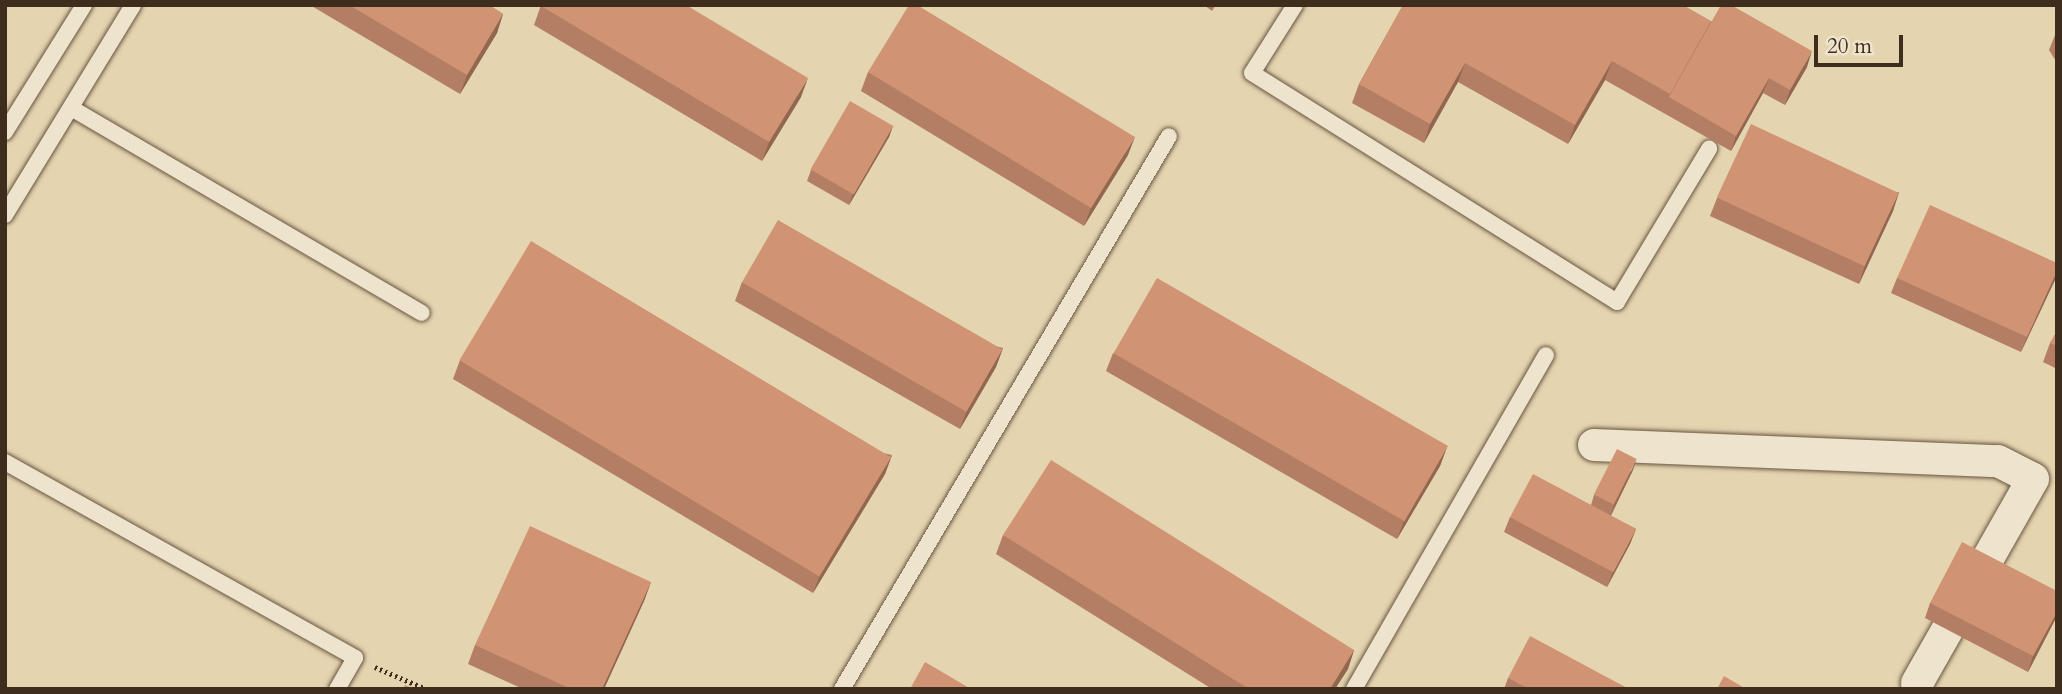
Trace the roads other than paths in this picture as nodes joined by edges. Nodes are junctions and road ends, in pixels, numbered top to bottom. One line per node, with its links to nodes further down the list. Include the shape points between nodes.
1 (84, 5): 5 (lane)
2 (133, 5): 4 (lane)
3 (1295, 5): 7 (lane, via 1252,73 1617,302)
4 (71, 107): 8 (lane); 10 (lane)
5 (5, 132)
6 (1169, 136): 16 (lane)
7 (1709, 149)
8 (10, 197): 9 (lane)
9 (5, 215)
10 (422, 313)
11 (1546, 355): 17 (lane)
12 (1594, 445): 14 (street, via 1998,461 2033,479)
13 (5, 462): 15 (lane, via 355,658)
14 (1919, 687)
15 (337, 689)
16 (842, 689)
17 (1354, 689)

